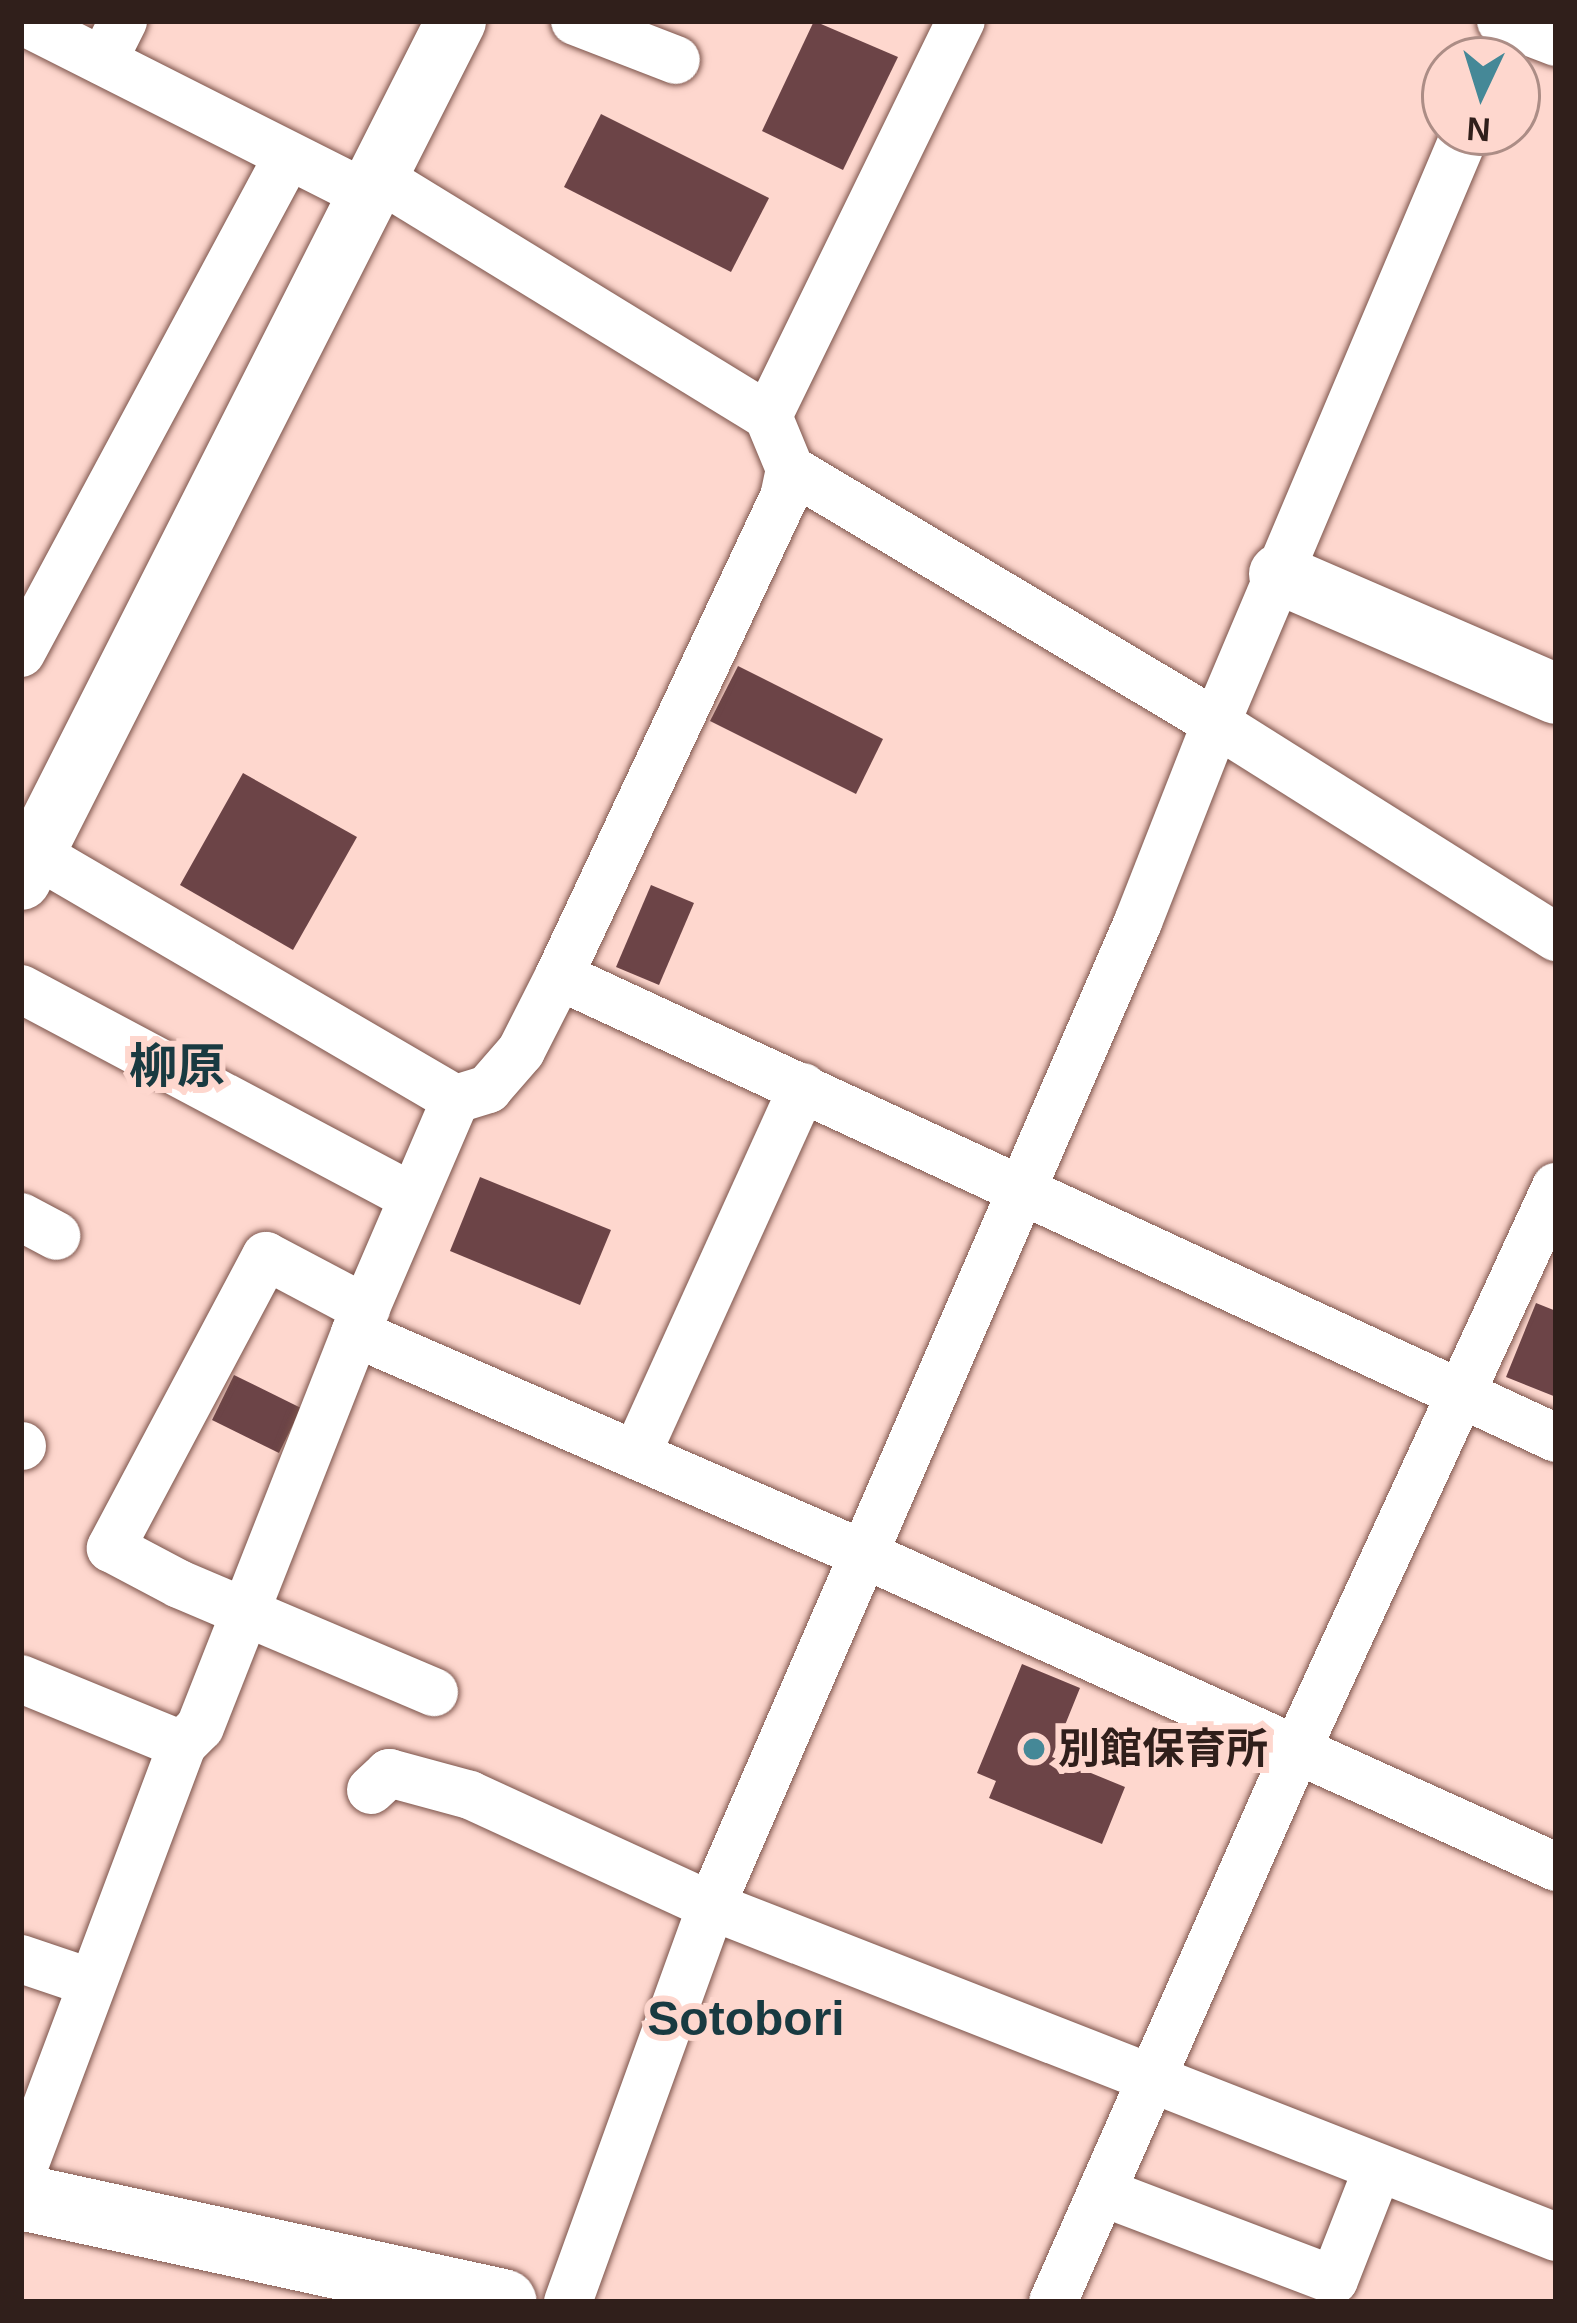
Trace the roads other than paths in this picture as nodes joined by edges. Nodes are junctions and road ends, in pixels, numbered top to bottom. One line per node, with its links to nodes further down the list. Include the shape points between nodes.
1 (23, 21): 6 (street)
2 (456, 21): 11 (street)
3 (575, 21): 8 (street)
4 (961, 21): 12 (street)
5 (1506, 32): 7 (street)
6 (113, 41): 9 (street)
7 (1556, 42)
8 (676, 60)
9 (288, 156): 11 (street); 15 (street)
10 (1456, 156): 14 (street)
11 (371, 186): 12 (street); 18 (street)
12 (768, 416): 13 (street)
13 (790, 469): 17 (street); 20 (street)
14 (1279, 574): 16 (street); 17 (street)
15 (21, 653)
16 (1556, 694)
17 (1216, 723): 19 (street); 25 (street)
18 (28, 867): 23 (street)
19 (1556, 937)
20 (559, 976): 22 (street); 23 (street, via 521,1051 488,1089)
21 (21, 988): 26 (street)
22 (803, 1087): 25 (street); 30 (street)
23 (455, 1099): 26 (street)
24 (1556, 1187): 28 (street)
25 (1020, 1188): 28 (street); 31 (street)
26 (412, 1197): 27 (street)
27 (360, 1321): 30 (street); 32 (street); 32 (street, via 266,1256 111,1548)
28 (1463, 1392): 29 (street); 36 (street)
29 (1556, 1438)
30 (636, 1455): 31 (street)
31 (861, 1553): 36 (street); 39 (street)
32 (245, 1612): 34 (street); 35 (street, via 200,1727)
33 (21, 1679): 35 (street)
34 (434, 1692)
35 (182, 1745): 41 (street)
36 (1297, 1749): 38 (street); 42 (street)
37 (371, 1790): 39 (street, via 389,1773 470,1795)
38 (1556, 1867)
39 (711, 1906): 42 (street); 50 (street)
40 (21, 1959): 41 (street)
41 (92, 1983): 44 (street)
42 (1152, 2079): 43 (street); 45 (street)
43 (1378, 2168): 45 (street, via 1334,2280); 47 (street)
44 (21, 2174)
45 (1102, 2192): 51 (street)
46 (21, 2197): 48 (main road)
47 (1556, 2237)
48 (347, 2285): 49 (main road)
49 (504, 2302)
50 (568, 2302)
51 (1053, 2302)

